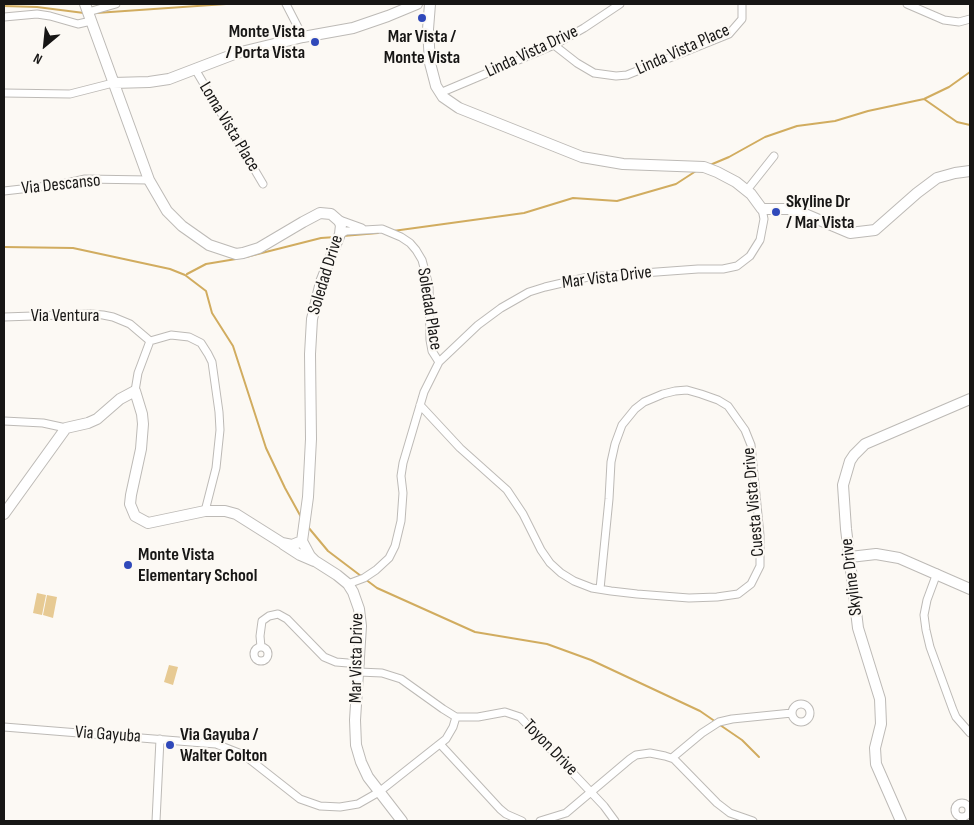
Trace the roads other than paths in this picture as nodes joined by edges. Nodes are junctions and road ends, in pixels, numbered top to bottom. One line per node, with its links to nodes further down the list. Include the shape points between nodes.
1 (116, 4): 8 (street)
2 (286, 4): 12 (street)
3 (417, 4): 12 (street, via 353,28)
4 (430, 4): 17 (street, via 429,55)
5 (620, 4): 13 (street, Linda Vista Drive)
6 (742, 4): 13 (street, Linda Vista Place, via 742,19 729,34 627,75 594,73)
7 (907, 4): 11 (street, via 944,20 959,22)
8 (105, 5): 9 (street)
9 (88, 12): 10 (street, via 78,24 37,14); 15 (street, Soledad Drive)
10 (4, 18)
11 (970, 19)
12 (303, 37): 14 (street, via 237,53)
13 (554, 45): 17 (street, Linda Vista Drive)
14 (195, 69): 15 (street, via 159,81); 21 (street, Loma Vista Place)
15 (113, 83): 16 (street, via 70,94); 20 (street, Soledad Drive)
16 (4, 93)
17 (440, 93): 22 (street, via 458,108 582,157 623,164 704,167 728,177)
18 (774, 156): 22 (street)
19 (970, 171): 24 (street, via 937,178 882,225 866,232 842,231 789,209)
20 (149, 180): 23 (street, Via Descanso, via 85,179); 25 (street, Soledad Drive, via 167,211 182,226 201,241 226,252 243,253 259,248 315,215 325,213)
21 (263, 184)
22 (747, 190): 24 (street)
23 (4, 191)
24 (762, 209): 30 (street, Mar Vista Drive, via 764,219 760,240 750,256 737,266 588,277 529,292 478,325)
25 (336, 218): 26 (street); 27 (street, Soledad Drive, via 341,225)
26 (365, 229): 27 (street, Soledad Place); 30 (street, Soledad Place, via 382,229 400,237 410,243 422,260 429,286 430,340)
27 (340, 234): 38 (street, Soledad Drive, via 321,282 312,319 311,448)
28 (4, 317): 29 (street, Via Ventura, via 91,314 113,317 130,324)
29 (150, 341): 31 (street); 36 (street, via 171,335 196,339 212,362 220,430 216,468)
30 (439, 362): 33 (street, Mar Vista Drive)
31 (135, 391): 35 (street, via 97,419); 36 (street, via 143,424 141,449 130,495 132,511 148,523)
32 (970, 399): 40 (street, Skyline Drive, via 874,439 854,455 847,468 842,494)
33 (420, 405): 43 (street, Mar Vista Drive, via 403,463 401,521 395,546 376,570); 44 (street, Cuesta Vista Drive, via 460,448 507,490 555,568 574,581)
34 (4, 421): 35 (street, via 43,422)
35 (66, 428): 37 (street)
36 (205, 511): 39 (street, via 225,511 241,516)
37 (4, 514)
38 (302, 540): 39 (street, via 292,545); 41 (street)
39 (282, 543): 41 (street)
40 (850, 556): 42 (street, via 889,556); 65 (street, Skyline Drive, via 858,628 880,700 876,764)
41 (315, 561): 43 (street)
42 (936, 573): 45 (street); 51 (street, via 924,615 926,630 953,710)
43 (348, 584): 47 (street, Mar Vista Drive, via 361,617)
44 (600, 589): 44 (street, Cuesta Vista Drive, via 688,598 738,594 751,584 761,560 751,445 724,404 687,390 675,391 644,402 622,425 611,462)
45 (970, 589)
46 (260, 647): 47 (street, via 262,621 278,614 324,657)
47 (359, 668): 49 (street, via 401,679); 55 (street, Mar Vista Drive, via 356,745 365,772)
48 (792, 713): 54 (street, via 718,722)
49 (456, 717): 53 (street, Via Gayuba); 56 (street, Toyon Drive, via 505,712 515,714)
50 (4, 727): 52 (street, Via Gayuba)
51 (970, 733)
52 (160, 739): 55 (street, Via Gayuba, via 209,742 231,749 249,759 294,796 320,806 352,806); 59 (street)
53 (440, 744): 55 (street, Via Gayuba); 61 (street, via 500,809)
54 (672, 758): 56 (street, via 650,753 636,755); 64 (street, via 717,803 730,813)
55 (379, 792): 60 (street, Mar Vista Drive)
56 (591, 792): 62 (street, via 566,813); 63 (street, Toyon Drive)
57 (970, 798): 58 (street)
58 (966, 805)
59 (156, 821)
60 (402, 821)
61 (522, 821)
62 (540, 821)
63 (615, 821)
64 (752, 821)
65 (901, 821)

